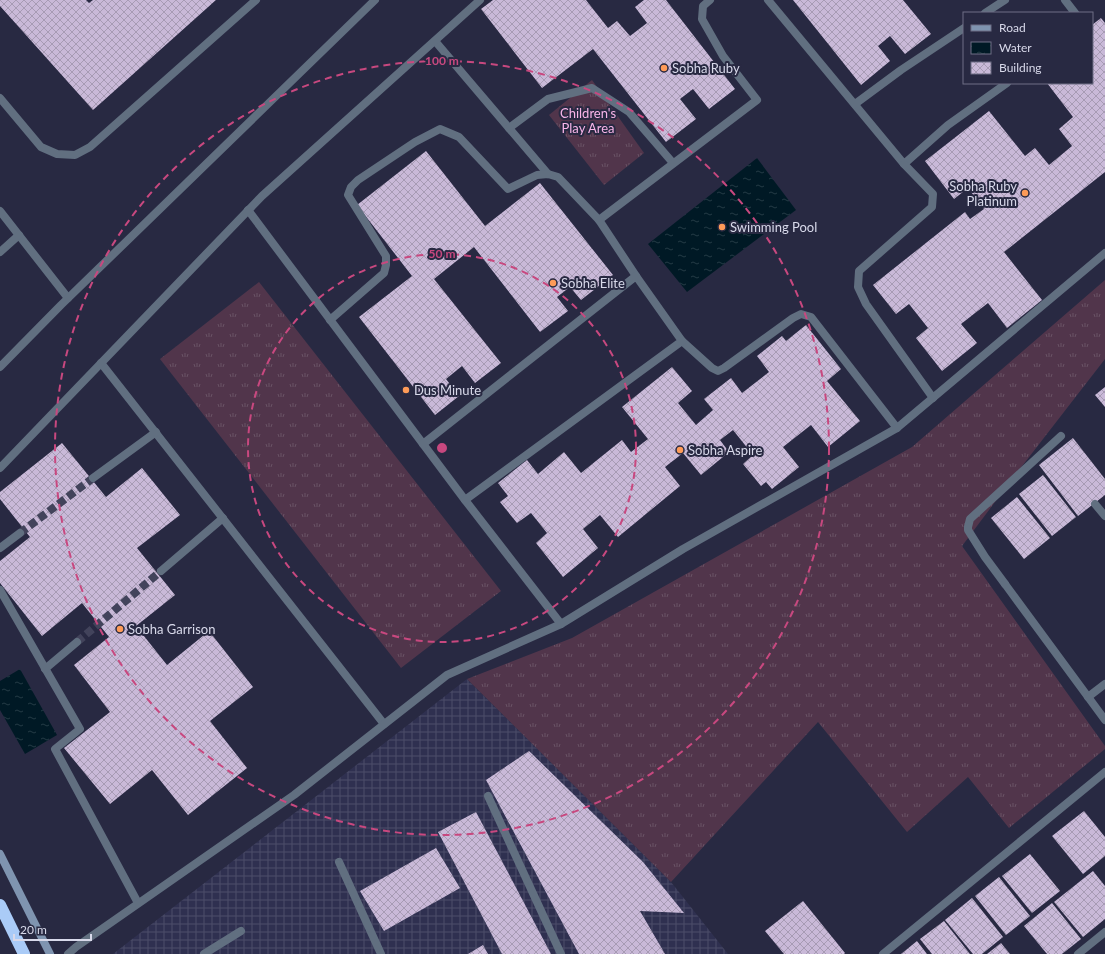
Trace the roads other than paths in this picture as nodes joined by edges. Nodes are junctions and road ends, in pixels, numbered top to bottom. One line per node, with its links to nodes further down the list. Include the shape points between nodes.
1 (256, 0): 13 (street, via 90,147 75,156 57,154 41,146)
2 (375, 0): 26 (street)
3 (480, 0): 11 (street)
4 (710, 0): 16 (street, via 703,6 702,19 723,56 757,100)
5 (768, 0): 14 (street)
6 (1005, 0): 8 (street)
7 (1065, 0): 9 (street)
8 (987, 12)
9 (1074, 12)
10 (963, 29): 14 (street)
11 (435, 41): 15 (street); 19 (street)
12 (1006, 84): 17 (street, via 948,125)
13 (0, 98)
14 (855, 104): 17 (street)
15 (510, 128): 16 (street, via 548,99 592,88 629,112); 18 (street)
16 (673, 163): 21 (street)
17 (904, 164): 31 (street, via 933,194 932,207 859,271 858,287 866,304)
18 (548, 174): 21 (street, via 558,177); 27 (street, via 536,175 508,189 459,137 440,129 415,142 358,180 348,194 386,256 386,264 384,273)
19 (248, 210): 27 (street); 29 (street)
20 (0, 211): 22 (street)
21 (599, 220): 25 (street)
22 (18, 235): 23 (street); 26 (street)
23 (0, 252)
24 (1105, 253): 31 (street)
25 (636, 276): 28 (street); 35 (street)
26 (68, 298): 30 (street)
27 (330, 320): 35 (street)
28 (682, 341): 32 (street, via 718,371 793,318 801,314 811,317); 38 (street)
29 (101, 363): 33 (street); 36 (street)
30 (0, 367)
31 (933, 398): 32 (street)
32 (897, 428): 46 (street, via 683,550)
33 (156, 432): 37 (street); 41 (street)
34 (1061, 436): 50 (street, via 970,519 968,530)
35 (422, 444): 38 (street)
36 (0, 468)
37 (93, 478)
38 (465, 500): 46 (street)
39 (1095, 504): 40 (street)
40 (1105, 516)
41 (223, 518): 44 (street); 52 (street)
42 (20, 533): 43 (street)
43 (0, 548)
44 (160, 571)
45 (0, 590): 48 (street)
46 (562, 624): 52 (street, via 447,675)
47 (77, 642): 48 (street)
48 (45, 669): 57 (street, via 80,729 55,749)
49 (1105, 684): 50 (street)
50 (1088, 697): 51 (street)
51 (1105, 720)
52 (384, 724): 57 (street, via 294,795)
53 (1105, 772): 67 (street)
54 (488, 796): 66 (street)
55 (0, 854): 62 (street)
56 (339, 862): 65 (street)
57 (138, 903): 63 (street)
58 (0, 906): 61 (highway)
59 (241, 931): 64 (street)
60 (1105, 932): 68 (street)
61 (24, 954)
62 (50, 954)
63 (68, 954)
64 (204, 954)
65 (381, 954)
66 (561, 954)
67 (883, 954)
68 (1078, 954)

